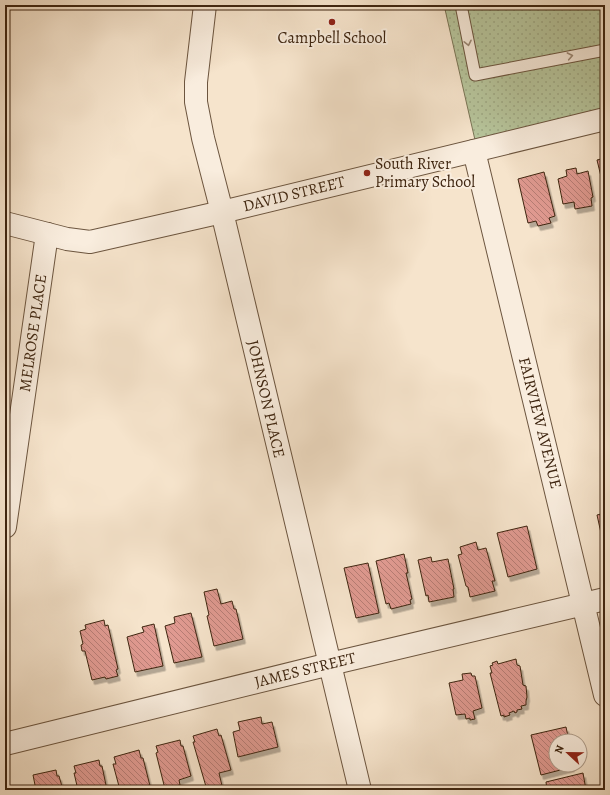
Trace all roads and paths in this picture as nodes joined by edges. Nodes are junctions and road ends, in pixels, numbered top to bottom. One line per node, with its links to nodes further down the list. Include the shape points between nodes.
1 (205, 5): 6 (street, JOHNSON PLACE, via 196,102)
2 (461, 5): 3 (lane, one-way to 3, via 475,75)
3 (605, 50)
4 (605, 119): 5 (street, DAVID STREET)
5 (474, 151): 6 (street, DAVID STREET); 12 (street, FAIRVIEW AVENUE)
6 (222, 212): 8 (street, DAVID STREET, via 90,242); 13 (street, JOHNSON PLACE)
7 (5, 223): 8 (street, DAVID STREET)
8 (47, 234): 9 (street, MELROSE PLACE)
9 (7, 494): 10 (street, MELROSE PLACE)
10 (5, 527)
11 (605, 599): 12 (street, JAMES STREET)
12 (584, 604): 13 (street, JAMES STREET); 14 (street, FAIRVIEW AVENUE)
13 (330, 664): 15 (street, JAMES STREET); 16 (street, JOHNSON PLACE)
14 (605, 695)
15 (5, 744)
16 (360, 790)

